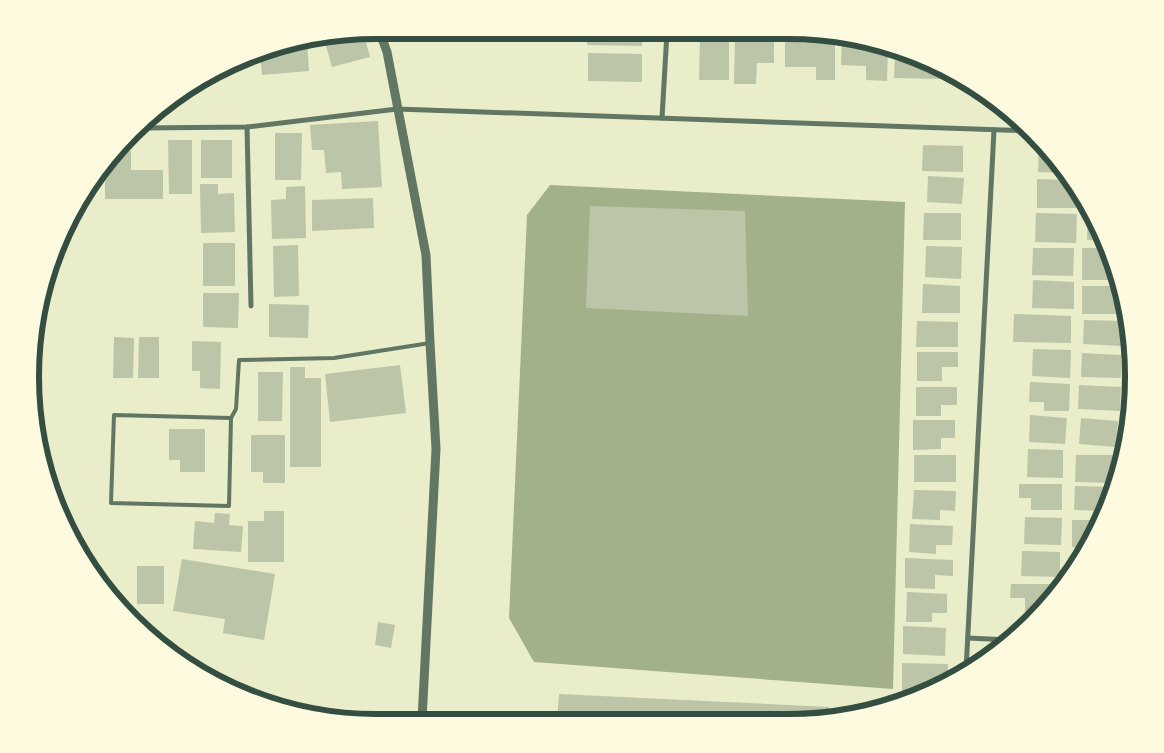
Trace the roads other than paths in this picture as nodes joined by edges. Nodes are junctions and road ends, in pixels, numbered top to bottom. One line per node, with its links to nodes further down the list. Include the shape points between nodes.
1 (382, 39): 3 (street)
2 (666, 39): 4 (street)
3 (397, 108): 4 (street); 5 (street); 10 (street, via 426,254)
4 (662, 118): 7 (street)
5 (247, 127): 6 (street); 9 (street)
6 (149, 128)
7 (994, 130): 8 (street); 12 (street)
8 (1018, 131)
9 (251, 306)
10 (430, 343): 11 (lane, via 334,358 239,360 236,409); 15 (street, via 436,449)
11 (231, 418): 11 (lane, via 228,506 111,503 114,415)
12 (968, 638): 13 (street); 14 (street)
13 (999, 639)
14 (967, 662)
15 (422, 714)

